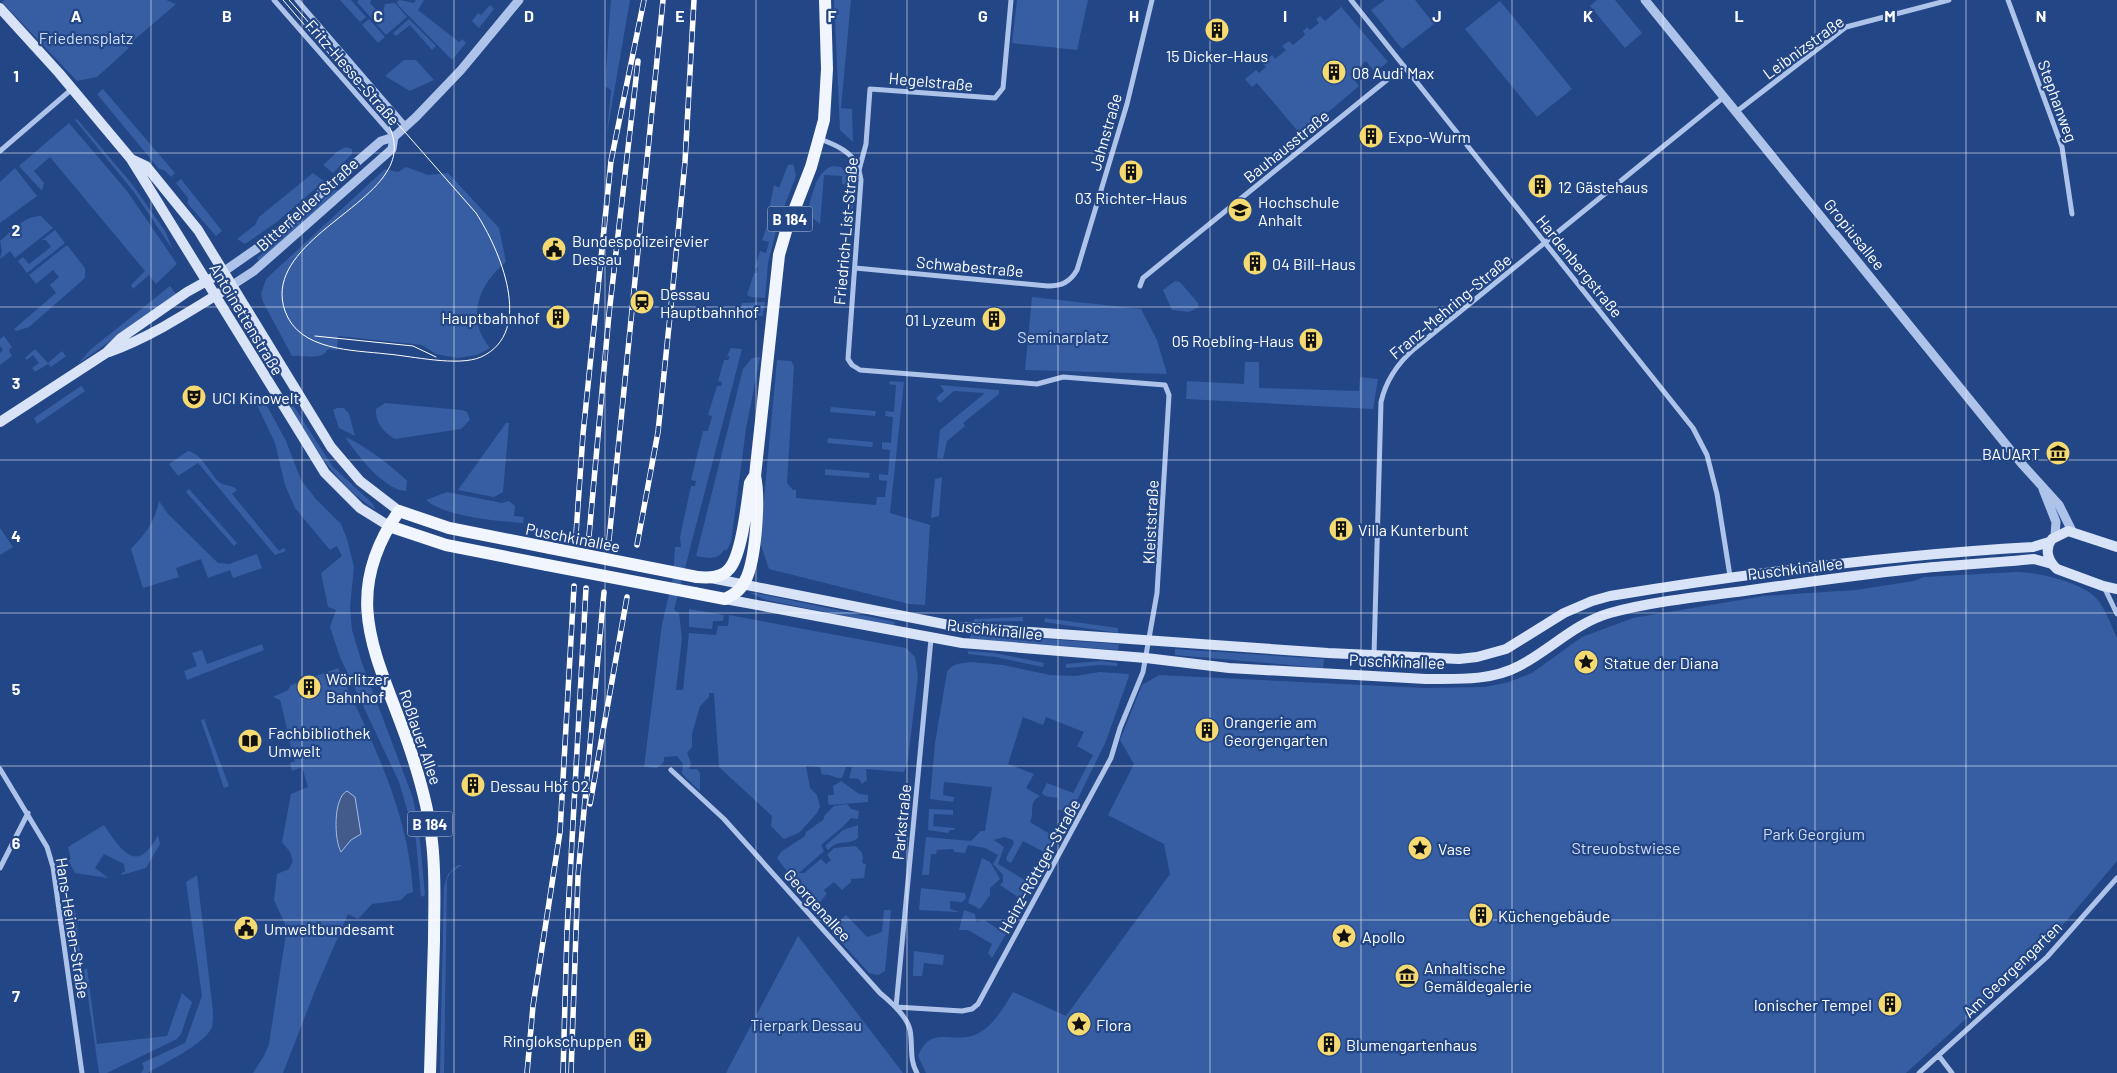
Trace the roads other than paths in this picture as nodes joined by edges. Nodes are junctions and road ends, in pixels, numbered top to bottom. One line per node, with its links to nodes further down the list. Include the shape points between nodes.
1 (274, 0): 18 (street, Fritz-Hesse-Straße)
2 (297, 0): 17 (street, Fritz-Hesse-Straße)
3 (519, 0): 17 (street, Bitterfelder Straße, via 461,70)
4 (825, 0): 19 (main road, B 184, via 826,101)
5 (1011, 0): 14 (street, Hegelstraße, via 1003,88 998,96 989,99)
6 (1152, 0): 26 (street, Jahnstraße, via 1127,104)
7 (1350, 0): 12 (street, Hardenbergstraße)
8 (1645, 0): 15 (street, Gropiusallee)
9 (1949, 0): 16 (street, Leibnizstraße, via 1846,28)
10 (2008, 0): 23 (street, Stephanweg, via 2062,147)
11 (0, 8): 13 (main road, Antoinettenstraße)
12 (1404, 66): 24 (street, Hardenbergstraße); 30 (street, Bauhausstraße, via 1143,278)
13 (72, 89): 20 (street); 21 (main road, Antoinettenstraße)
14 (870, 89): 22 (street, Friedrich-List-Straße, via 866,144)
15 (1724, 97): 16 (street, Gropiusallee); 24 (street, Franz-Mehring-Straße)
16 (1736, 112): 36 (street, Gropiusallee)
17 (406, 126): 18 (street, Bitterfelder Straße)
18 (394, 137): 27 (street, Bitterfelder Straße, via 381,141 282,231); 29 (street, Bitterfelder Straße, via 392,149 254,271)
19 (820, 139): 22 (street, via 847,153); 35 (main road, B 184, via 781,249)
20 (0, 151)
21 (131, 160): 27 (main road, Antoinettenstraße, via 146,166 185,212); 28 (main road, Antoinettenstraße)
22 (859, 170): 25 (street, Friedrich-List-Straße)
23 (2072, 214)
24 (1545, 242): 43 (street, Hardenbergstraße, via 1693,428 1707,455 1717,494); 52 (street, Franz-Mehring-Straße, via 1404,358 1387,381 1381,402)
25 (855, 268): 26 (street, Schwabestraße, via 1056,286 1070,280); 33 (street, Friedrich-List-Straße, via 847,355 852,365 860,370 1037,384 1063,378 1161,383)
26 (1077, 270)
27 (223, 272): 28 (main road); 29 (main road, Antoinettenstraße)
28 (206, 281): 31 (main road, Antoinettenstraße); 32 (main road, via 121,338)
29 (232, 286): 31 (main road); 37 (main road, Antoinettenstraße, via 331,446 360,481)
30 (1140, 286)
31 (215, 296): 32 (main road, via 132,344); 38 (main road, Antoinettenstraße, via 325,473 360,508)
32 (106, 353): 34 (main road)
33 (1168, 388): 51 (street, Kleiststraße, via 1161,559)
34 (0, 422)
35 (755, 476): 44 (main road, B 184, via 750,483 735,558 726,571); 45 (main road, B 184, via 757,513 751,562)
36 (2041, 487): 39 (street, Gropiusallee, via 2060,505); 40 (street, Gropiusallee, via 2056,522)
37 (399, 511): 38 (main road, Roßlauer Allee / B 184); 44 (main road, Puschkinallee, bridge, via 449,528)
38 (389, 526): 48 (main road, Puschkinallee, bridge, via 446,545); 62 (main road, Roßlauer Allee / B 184, via 376,551 370,574 368,627 426,804 432,841 435,875)
39 (2072, 531): 40 (main road, Puschkinallee); 41 (main road)
40 (2052, 539): 42 (main road, via 2047,552); 43 (main road, Puschkinallee, via 2033,547 1894,557)
41 (2117, 547)
42 (2052, 564): 46 (main road, Puschkinallee, via 2064,572); 53 (main road, Puschkinallee, via 2034,559 1912,569 1626,610 1584,624 1519,667 1479,678 1426,680 1307,673)
43 (1730, 576): 52 (main road, Puschkinallee, via 1592,601 1490,654 1435,660)
44 (704, 578): 45 (main road, Puschkinallee)
45 (744, 583): 48 (main road, via 734,595); 51 (main road, Puschkinallee, via 941,624)
46 (2103, 586): 47 (main road, Puschkinallee); 49 (street)
47 (2117, 589)
48 (725, 599): 50 (main road, Puschkinallee)
49 (2117, 614)
50 (931, 639): 53 (main road, Puschkinallee); 59 (street, Parkstraße)
51 (1148, 642): 52 (main road, Puschkinallee); 53 (street, Kleiststraße)
52 (1374, 656)
53 (1146, 658): 59 (street, Heinz-Röttger-Straße, via 1111,758 978,1004 962,1011)
54 (0, 769): 56 (street, Hans-Heinen-Straße)
55 (671, 770): 59 (street, Georgenallee, via 724,818)
56 (28, 813): 57 (street); 61 (street, Hans-Heinen-Straße, via 47,847 53,867)
57 (0, 868)
58 (2117, 878): 60 (street, Am Georgengarten, via 2047,957)
59 (896, 1007): 63 (street, Georgenallee, via 910,1028 913,1066)
60 (1939, 1056): 64 (street, Am Georgengarten); 65 (street)
61 (82, 1073)
62 (430, 1073)
63 (917, 1073)
64 (1919, 1073)
65 (1952, 1073)

